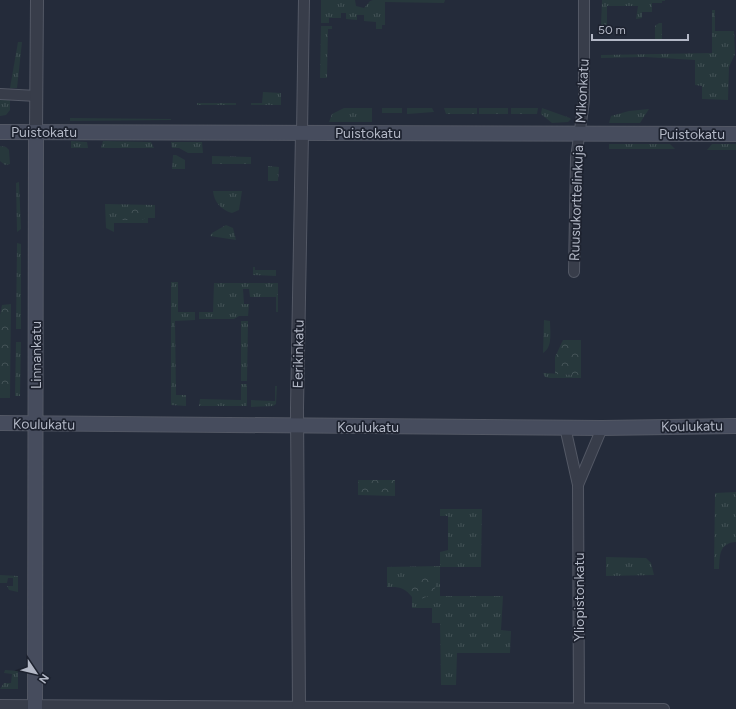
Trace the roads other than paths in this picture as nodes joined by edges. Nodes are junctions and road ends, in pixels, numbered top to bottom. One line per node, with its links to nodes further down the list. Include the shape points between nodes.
1 (37, 0): 5 (street, Linnankatu)
2 (304, 0): 8 (street, Eerikinkatu)
3 (584, 0): 9 (street, Mikonkatu, via 584,101)
4 (0, 94): 5 (street)
5 (36, 96): 7 (street, Linnankatu)
6 (0, 132): 7 (main road, Puistokatu)
7 (36, 132): 8 (main road, Puistokatu); 13 (main road, Linnankatu)
8 (302, 133): 9 (main road, Puistokatu); 14 (street, Eerikinkatu)
9 (579, 134): 10 (main road, Puistokatu); 11 (street, Ruusukorttelinkuja, via 576,158)
10 (736, 134)
11 (574, 272)
12 (0, 423): 13 (main road, Koulukatu)
13 (36, 424): 14 (main road, Koulukatu); 20 (main road, Linnankatu)
14 (298, 426): 16 (main road, Koulukatu); 21 (street, Eerikinkatu)
15 (736, 426): 17 (main road, Koulukatu)
16 (565, 427): 17 (main road, Koulukatu); 18 (street, Yliopistonkatu)
17 (602, 428): 18 (street, Yliopistonkatu)
18 (578, 485): 22 (street, Yliopistonkatu)
19 (0, 705): 20 (street)
20 (35, 707): 21 (street)
21 (299, 708): 22 (street)
22 (579, 709): 23 (street)
23 (664, 709)

